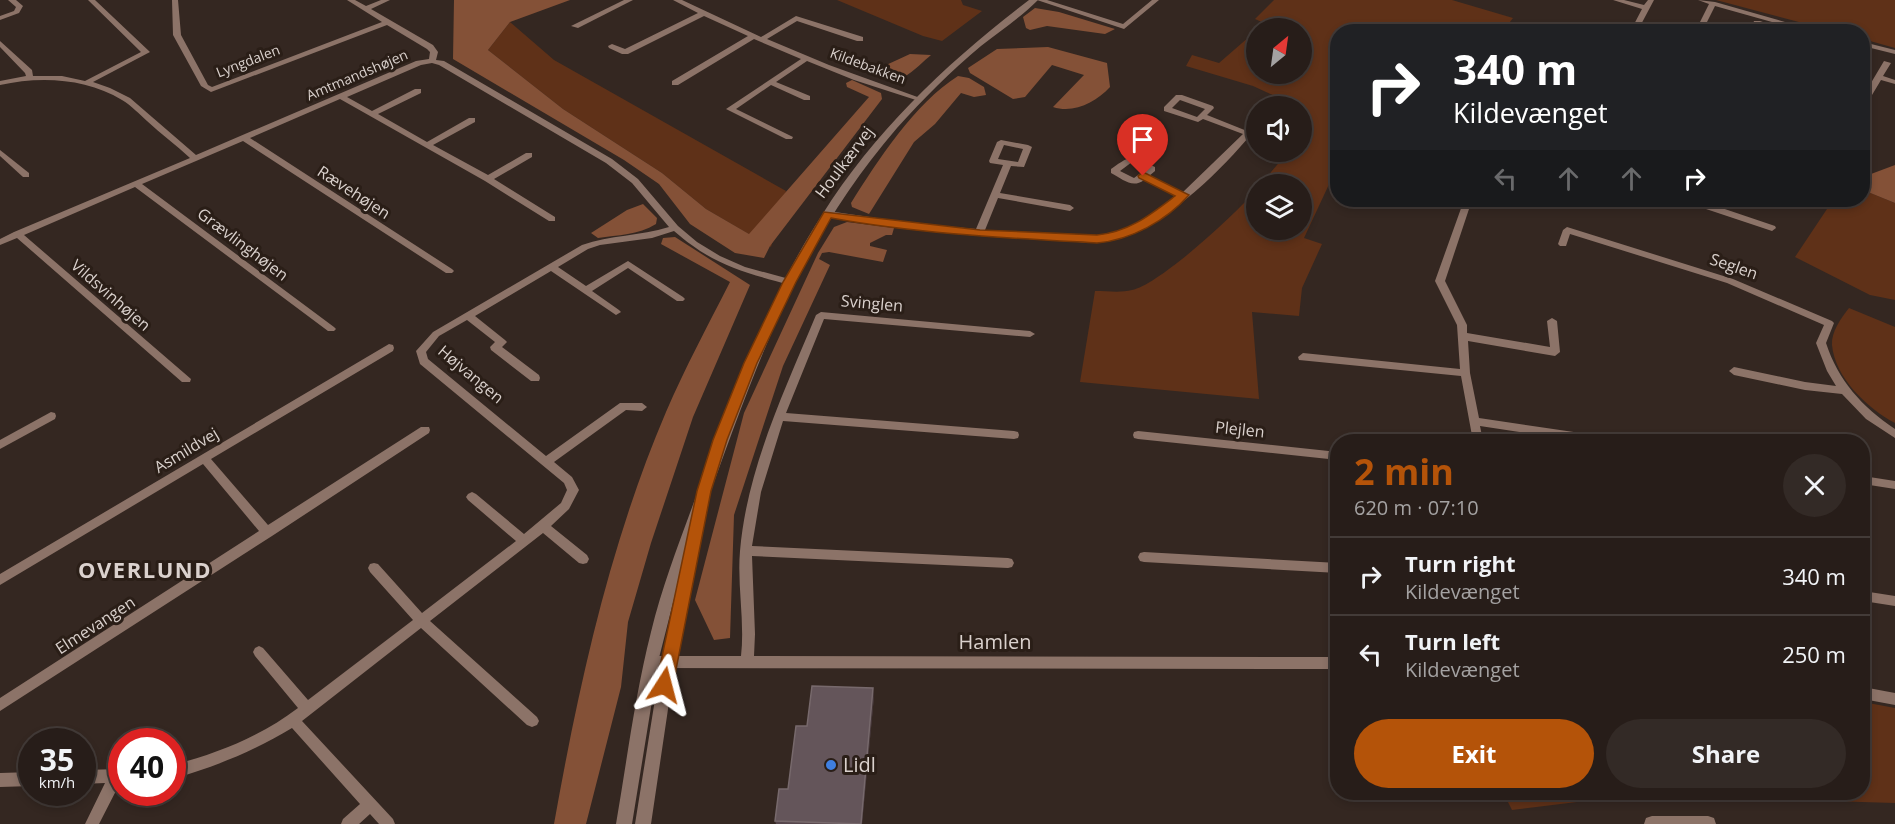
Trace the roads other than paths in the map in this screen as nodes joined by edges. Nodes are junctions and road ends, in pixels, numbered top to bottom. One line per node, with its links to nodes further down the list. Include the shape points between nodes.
1 (11, 0): 18 (street, via 20,6 17,12)
2 (91, 0): 35 (street, via 146,52)
3 (175, 0): 19 (street, Lyngdalen, via 177,34 205,86 212,90)
4 (350, 0): 16 (street)
5 (387, 0): 16 (street)
6 (630, 0): 23 (street)
7 (678, 0): 17 (street, Kildebakken)
8 (1034, 0): 44 (street, Houlkærvej, via 994,30)
9 (1040, 0): 10 (street, via 1124,27)
10 (1156, 0)
11 (1616, 0): 15 (street)
12 (1651, 0): 15 (street)
13 (1701, 0): 14 (street)
14 (1713, 3): 21 (street); 22 (street)
15 (1646, 8): 20 (street)
16 (366, 9): 19 (street)
17 (705, 13): 24 (street, Kildebakken); 27 (street, via 625,52)
18 (0, 18)
19 (388, 22): 31 (street, via 430,47 434,52)
20 (1637, 24)
21 (1702, 24)
22 (1780, 24)
23 (575, 26)
24 (758, 38): 25 (street, Kildebakken, via 796,18); 30 (street, Kildebakken); 39 (street, Kildebakken)
25 (860, 39)
26 (0, 43): 34 (street, via 29,72)
27 (612, 46)
28 (1870, 46): 29 (street)
29 (1895, 52)
30 (807, 58): 36 (street, Kildebakken); 44 (street, Kildebakken)
31 (432, 61): 42 (street, Amtmandshøjen); 66 (street, Amtmandshøjen, via 609,161 635,181)
32 (1887, 63): 33 (street)
33 (1878, 77): 37 (street); 41 (street)
34 (30, 78): 35 (street); 38 (street)
35 (88, 82): 53 (street, via 123,97)
36 (771, 82): 43 (street); 48 (street, Kildebakken, via 730,109)
37 (1895, 82)
38 (0, 83)
39 (675, 83)
40 (418, 91): 45 (street)
41 (1870, 91)
42 (340, 96): 45 (street); 49 (street, Amtmandshøjen)
43 (807, 98)
44 (919, 99): 64 (street, Houlkærvej, via 884,138)
45 (372, 114): 50 (street)
46 (1202, 116): 60 (street, via 1248,133)
47 (472, 120): 50 (street)
48 (789, 136)
49 (244, 138): 53 (street, Amtmandshøjen); 73 (street, Rævehøjen)
50 (427, 145): 57 (street)
51 (0, 152): 55 (street)
52 (529, 155): 57 (street)
53 (195, 158): 58 (street, Amtmandshøjen)
54 (1008, 163): 59 (street)
55 (26, 175)
56 (1143, 176): 60 (street)
57 (488, 179): 65 (street)
58 (136, 184): 69 (street, Amtmandshøjen); 80 (street, Grævlinghøjen)
59 (995, 195): 63 (street); 68 (street)
60 (1183, 195): 68 (street, via 1137,229 1114,237)
61 (1466, 207): 81 (street, via 1440,282)
62 (1719, 207): 67 (street)
63 (1070, 208)
64 (828, 214): 68 (street); 74 (street, Houlkærvej)
65 (552, 219)
66 (675, 228): 72 (street, Højvangen, via 599,242); 74 (street, Amtmandshøjen, via 717,258)
67 (1772, 228)
68 (980, 233)
69 (17, 234): 70 (street, Amtmandshøjen); 88 (street, Vildsvinhøjen)
70 (0, 242)
71 (1563, 244): 89 (street, Seglen, via 1567,230 1730,281 1829,323 1821,343 1833,375)
72 (550, 266): 75 (street); 78 (street, Højvangen)
73 (449, 271)
74 (789, 282): 106 (street, Houlkærvej, via 751,363)
75 (585, 291): 76 (street, via 628,264); 77 (street)
76 (680, 299)
77 (616, 312)
78 (467, 315): 87 (street, via 502,342 495,346); 103 (street, Højvangen, via 426,342 421,351 424,361)
79 (1552, 321): 81 (street, via 1555,352)
80 (331, 329)
81 (1462, 330): 86 (street)
82 (1030, 334): 92 (street, Svinglen, via 821,315)
83 (389, 348): 102 (street, Asmildvej)
84 (1303, 357): 86 (street)
85 (1734, 371): 89 (street)
86 (1465, 373): 93 (street)
87 (535, 378)
88 (186, 379)
89 (1845, 391): 97 (street, Seglen, via 1862,410)
90 (642, 407): 103 (street, via 624,406)
91 (51, 416): 100 (street)
92 (780, 417): 98 (street); 111 (street, Svinglen, via 763,468)
93 (1474, 421): 95 (street); 96 (street)
94 (426, 430): 109 (street, Elmevangen)
95 (1477, 434)
96 (1561, 434)
97 (1895, 434)
98 (1014, 435)
99 (1138, 435): 101 (street, Plejlen)
100 (0, 445)
101 (1330, 455)
102 (204, 458): 109 (street); 117 (street, Asmildvej)
103 (547, 461): 108 (street, Højvangen, via 573,490 566,506)
104 (1870, 481): 105 (street)
105 (1895, 485)
106 (704, 491): 122 (street, Houlkærvej, via 665,604); 123 (street, Houlkærvej)
107 (472, 497): 110 (street)
108 (543, 526): 110 (street, Højvangen); 113 (street)
109 (268, 533): 128 (street, Elmevangen)
110 (523, 540): 120 (street, Højvangen)
111 (746, 551): 114 (street); 124 (street, Svinglen, via 750,644)
112 (1144, 557): 116 (street)
113 (583, 560)
114 (1008, 563)
115 (374, 568): 120 (street)
116 (1330, 568)
117 (0, 580)
118 (1870, 597): 119 (street)
119 (1895, 601)
120 (422, 621): 129 (street, Højvangen); 131 (street)
121 (259, 652): 129 (street)
122 (652, 662): 123 (street, Hamlen); 140 (street, Houlkærvej)
123 (668, 662): 124 (street, Hamlen); 141 (street, Houlkærvej)
124 (747, 662): 125 (street, Hamlen)
125 (1330, 663)
126 (1870, 694): 127 (street)
127 (1895, 699)
128 (0, 705)
129 (307, 709): 130 (street, Højvangen)
130 (293, 720): 132 (street, Højvangen, via 213,762); 136 (street)
131 (532, 721)
132 (186, 769)
133 (18, 779): 134 (street)
134 (0, 780)
135 (108, 796): 137 (street)
136 (370, 805): 138 (street); 139 (street)
137 (92, 824)
138 (348, 824)
139 (388, 824)
140 (624, 824)
141 (643, 824)
142 (1652, 824): 143 (street)
143 (1707, 824)

